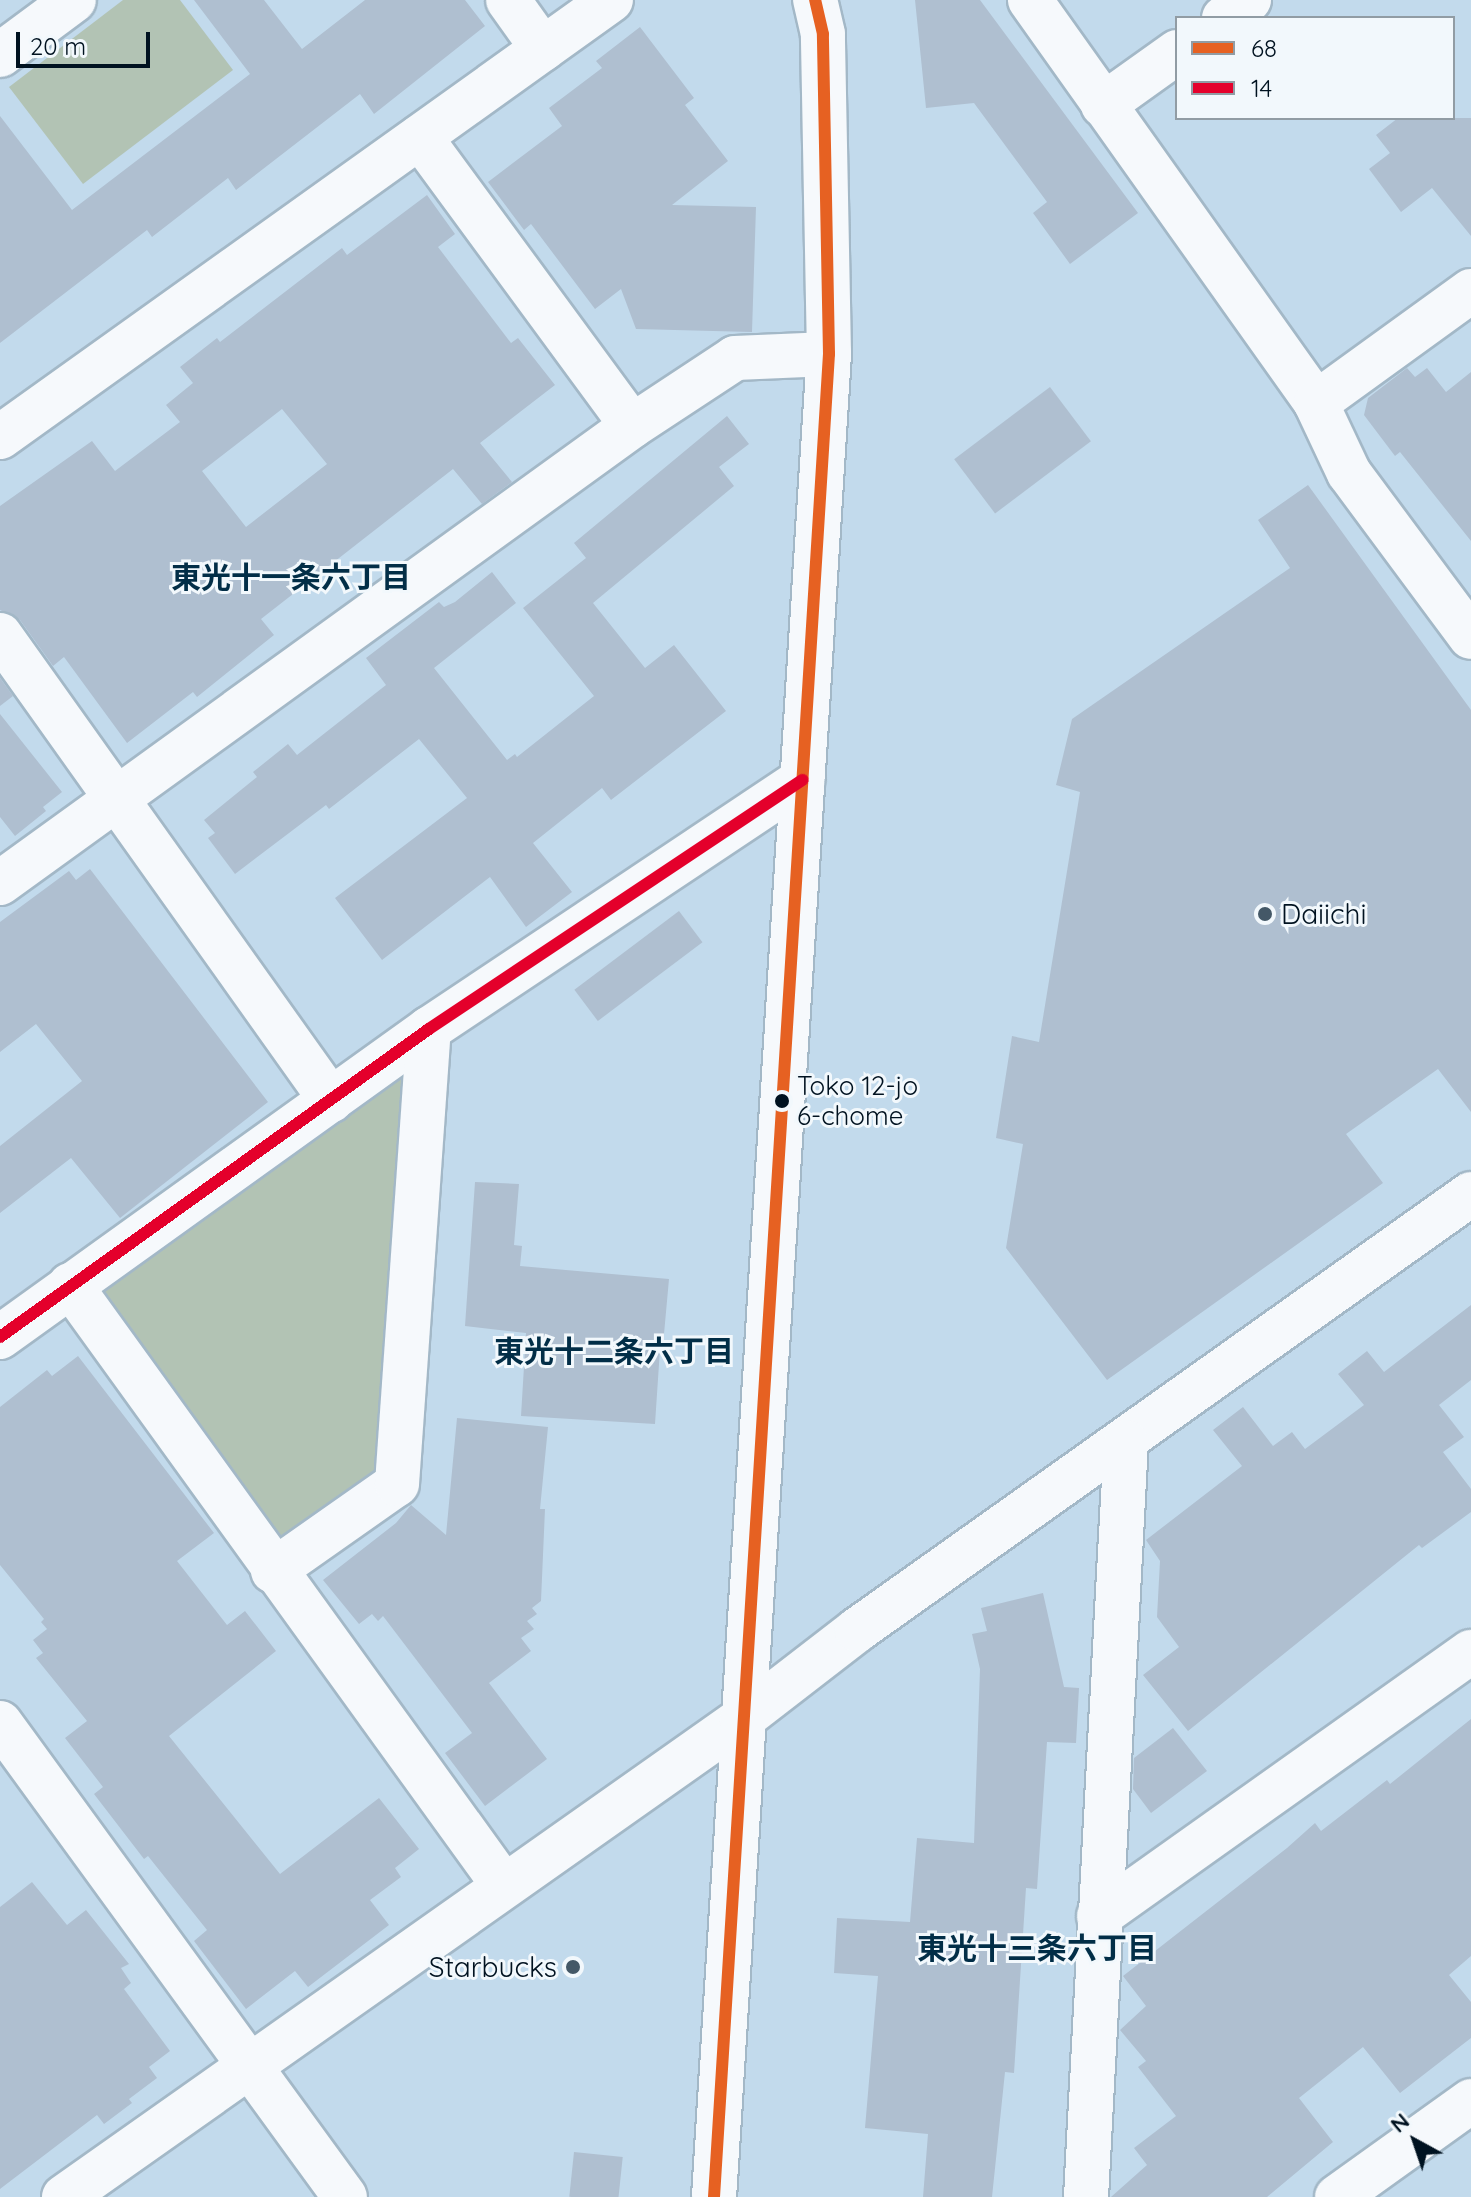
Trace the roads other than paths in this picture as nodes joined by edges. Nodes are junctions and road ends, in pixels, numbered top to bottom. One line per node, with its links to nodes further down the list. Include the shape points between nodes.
1 (74, 0): 10 (street)
2 (508, 0): 8 (street)
3 (611, 0): 8 (street)
4 (815, 0): 14 (street, via 823,34)
5 (1030, 0): 11 (street)
6 (1249, 0): 7 (street)
7 (1227, 16)
8 (543, 49): 12 (street)
9 (1175, 53): 11 (street)
10 (0, 55)
11 (1103, 105): 15 (street)
12 (420, 137): 16 (street); 17 (street)
13 (1471, 291): 15 (street)
14 (829, 354): 16 (street, via 735,358); 20 (street)
15 (1316, 403): 19 (street, via 1349,473)
16 (632, 426): 21 (street)
17 (0, 437)
18 (0, 635): 21 (street)
19 (1471, 637)
20 (803, 780): 23 (street); 31 (street)
21 (116, 798): 22 (street); 24 (street)
22 (0, 883)
23 (429, 1029): 24 (street); 29 (street, via 397,1484)
24 (331, 1100): 26 (street)
25 (1471, 1194): 28 (street)
26 (70, 1285): 27 (street); 29 (street)
27 (0, 1337)
28 (1126, 1442): 31 (street, via 857,1630); 34 (street)
29 (273, 1571): 33 (street)
30 (1471, 1652): 34 (street)
31 (742, 1719): 33 (street); 39 (street)
32 (0, 1723): 35 (street)
33 (504, 1886): 35 (street)
34 (1099, 1916): 40 (street)
35 (251, 2066): 37 (street); 38 (street)
36 (1471, 2101): 41 (street)
37 (64, 2197)
38 (345, 2197)
39 (714, 2197)
40 (1086, 2197)
41 (1337, 2197)

